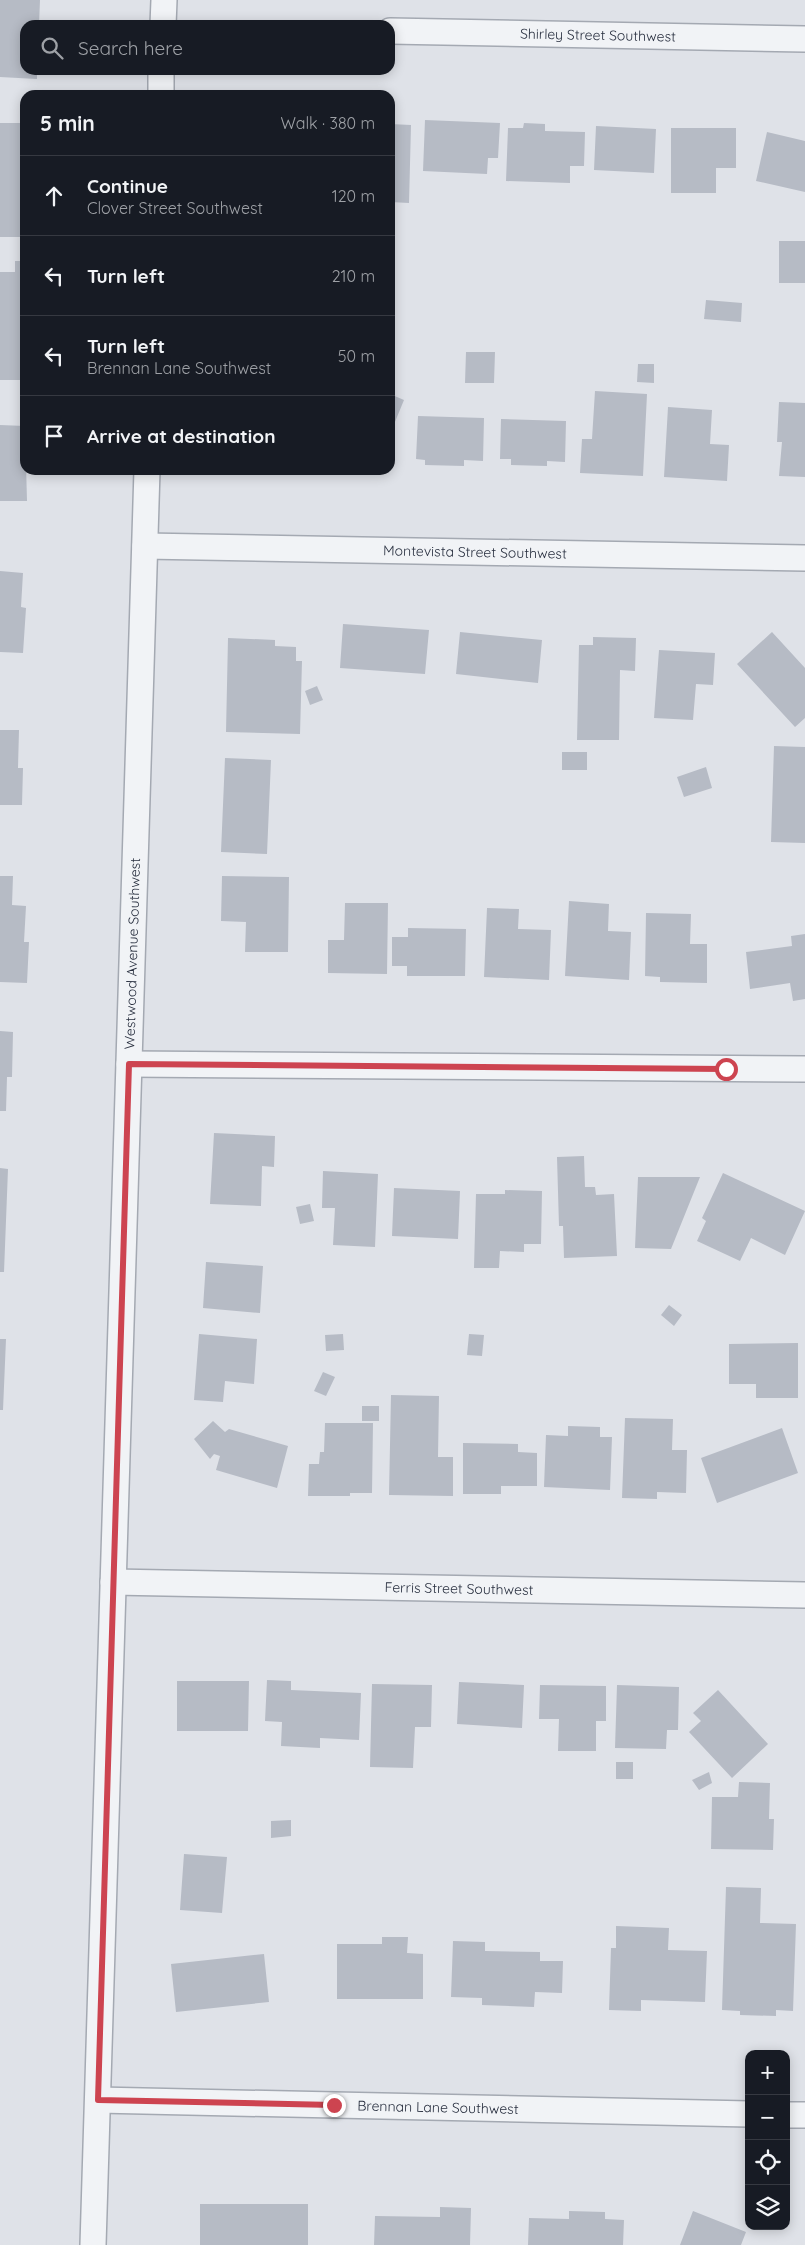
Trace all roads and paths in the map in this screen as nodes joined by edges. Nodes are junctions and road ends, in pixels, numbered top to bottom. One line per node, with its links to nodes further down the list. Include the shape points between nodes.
1 (164, 0): 2 (street)
2 (163, 20)
3 (395, 30): 4 (street, Shirley Street Southwest)
4 (805, 39)
5 (161, 75): 6 (street)
6 (160, 90)
7 (147, 475): 8 (street, Westwood Avenue Southwest)
8 (145, 546): 9 (street, Montevista Street Southwest); 10 (street, Westwood Avenue Southwest)
9 (805, 558)
10 (129, 1064): 11 (street); 12 (street, Westwood Avenue Southwest)
11 (805, 1069)
12 (113, 1582): 13 (street, Ferris Street Southwest); 14 (street, Westwood Avenue Southwest)
13 (805, 1595)
14 (98, 2100): 15 (street, Brennan Lane Southwest); 18 (street, Westwood Avenue Southwest)
15 (745, 2114)
16 (790, 2115): 17 (street)
17 (805, 2115)
18 (93, 2245)

